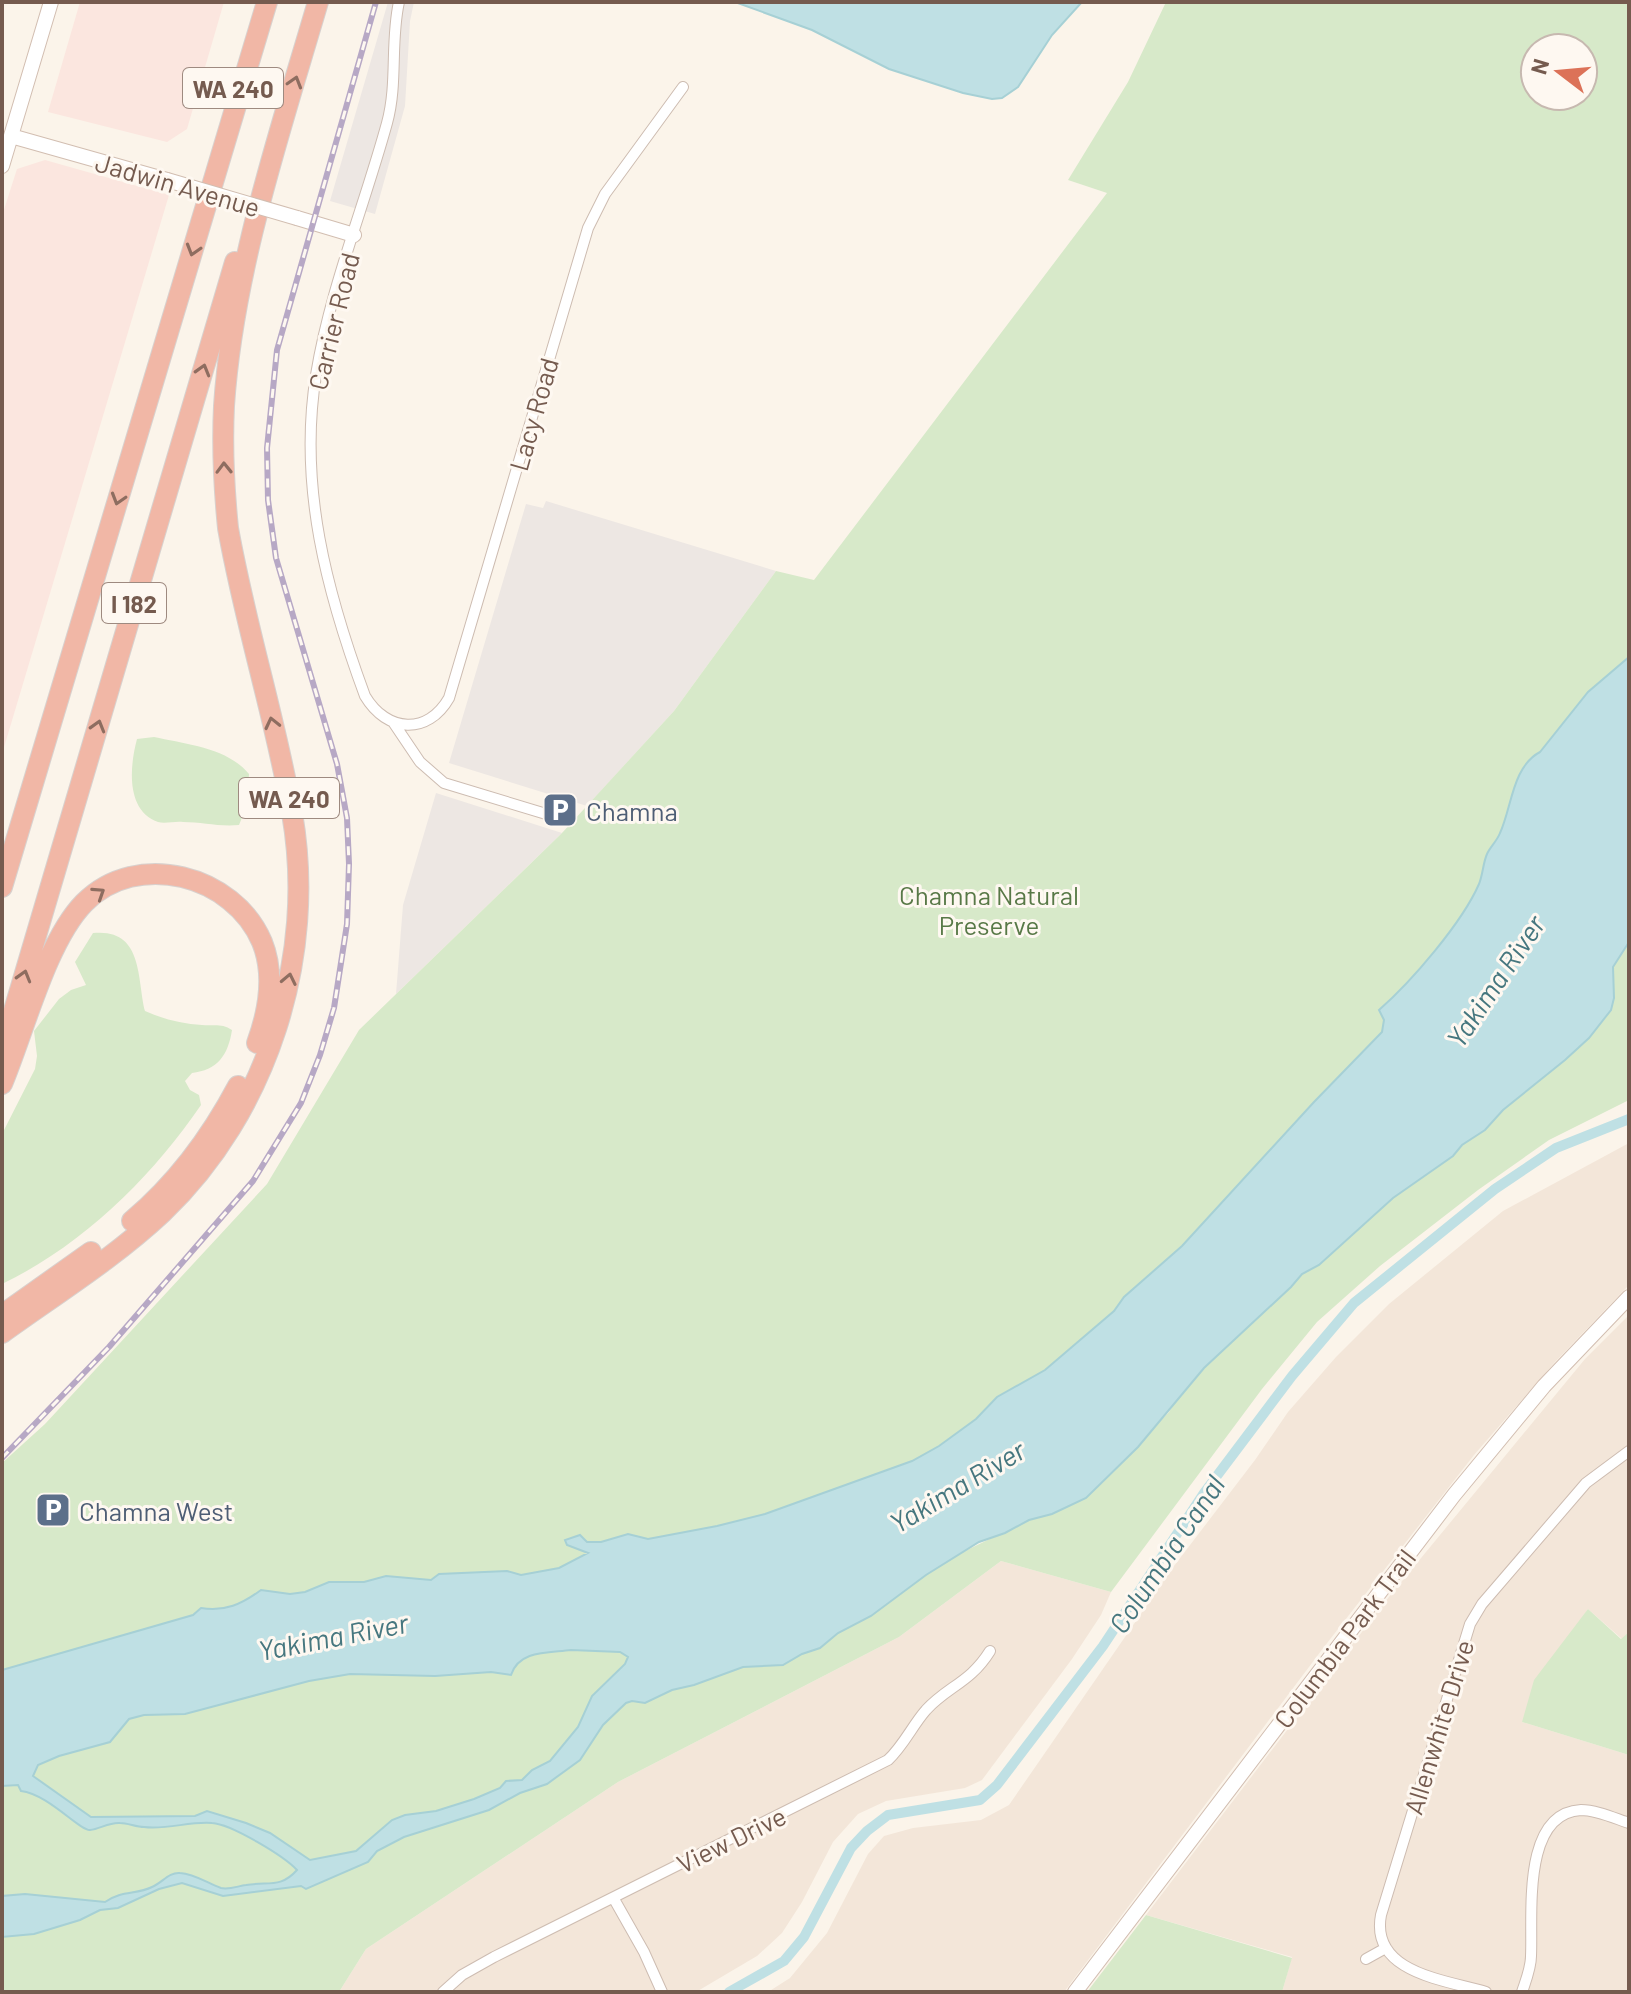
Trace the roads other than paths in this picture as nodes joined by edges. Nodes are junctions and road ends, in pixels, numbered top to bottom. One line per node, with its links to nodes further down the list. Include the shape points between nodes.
1 (51, 2): 7 (main road)
2 (256, 2): 10 (highway, WA 240)
3 (267, 2): 10 (highway, I 182)
4 (318, 2): 8 (highway, I 182, one-way to 4)
5 (399, 2): 11 (street, Carrier Road, via 390,111)
6 (683, 87): 13 (street, Lacy Road, via 605,194 588,228 449,698 426,721)
7 (7, 134): 9 (main road); 11 (main road, Jadwin Avenue, bridge)
8 (273, 157): 17 (highway, I 182, one-way to 8, via 236,258); 21 (highway, WA 240, one-way to 8, via 142,1230 186,1188 247,1099 288,986 299,919 297,852 232,554 223,454 230,351)
9 (2, 166)
10 (215, 175): 12 (highway, I 182, one-way to 12)
11 (354, 235): 13 (street, Carrier Road, via 316,376 311,483 323,558 363,689 371,706)
12 (58, 697): 15 (highway); 16 (highway, I 182)
13 (393, 722): 14 (street, Carrier Road, via 420,762 444,783)
14 (566, 820)
15 (2, 852)
16 (2, 887)
17 (2, 1051)
18 (2, 1084): 20 (highway, one-way to 20, via 60,937 86,901 102,889 146,875 191,879 224,894 253,925 268,962 264,1024 244,1076 204,1143 147,1208)
19 (1629, 1297): 30 (main road, Columbia Park Trail, via 1544,1386 1454,1495)
20 (2, 1315)
21 (2, 1333)
22 (1629, 1451): 26 (street, Allenwhite Drive, via 1586,1483 1470,1624 1381,1915)
23 (990, 1651): 25 (street, View Drive, via 967,1679 926,1710 888,1760)
24 (1629, 1823): 32 (street, via 1588,1811 1561,1812 1545,1834 1533,1870 1531,1956)
25 (614, 1899): 28 (street, View Drive, via 486,1961); 29 (street)
26 (1384, 1949): 27 (street); 31 (street, via 1411,1969)
27 (1366, 1959)
28 (443, 1992)
29 (662, 1992)
30 (1075, 1992)
31 (1486, 1992)
32 (1522, 1992)

